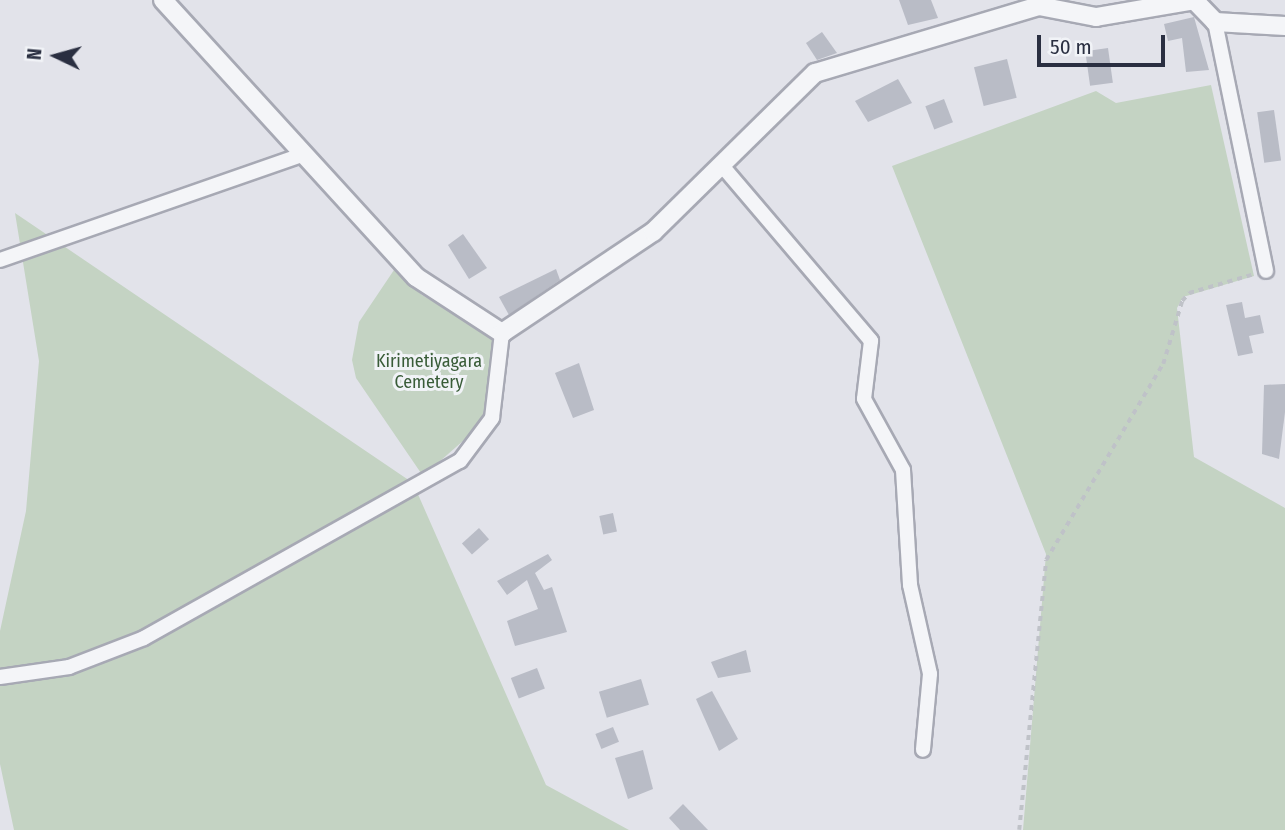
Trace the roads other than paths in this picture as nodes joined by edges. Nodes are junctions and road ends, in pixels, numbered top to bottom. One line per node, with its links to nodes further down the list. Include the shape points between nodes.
1 (163, 0): 5 (street)
2 (1194, 0): 3 (street); 6 (street, via 1096,17 1039,6 815,73)
3 (1215, 22): 4 (street); 8 (street)
4 (1285, 26)
5 (301, 155): 7 (street); 9 (street, via 416,277)
6 (724, 168): 9 (street, via 653,232); 11 (street, via 872,341 864,399 902,470 910,585 930,674)
7 (0, 260)
8 (1266, 271)
9 (502, 333): 10 (street, via 492,418 460,461 144,638 69,667)
10 (0, 677)
11 (923, 750)

